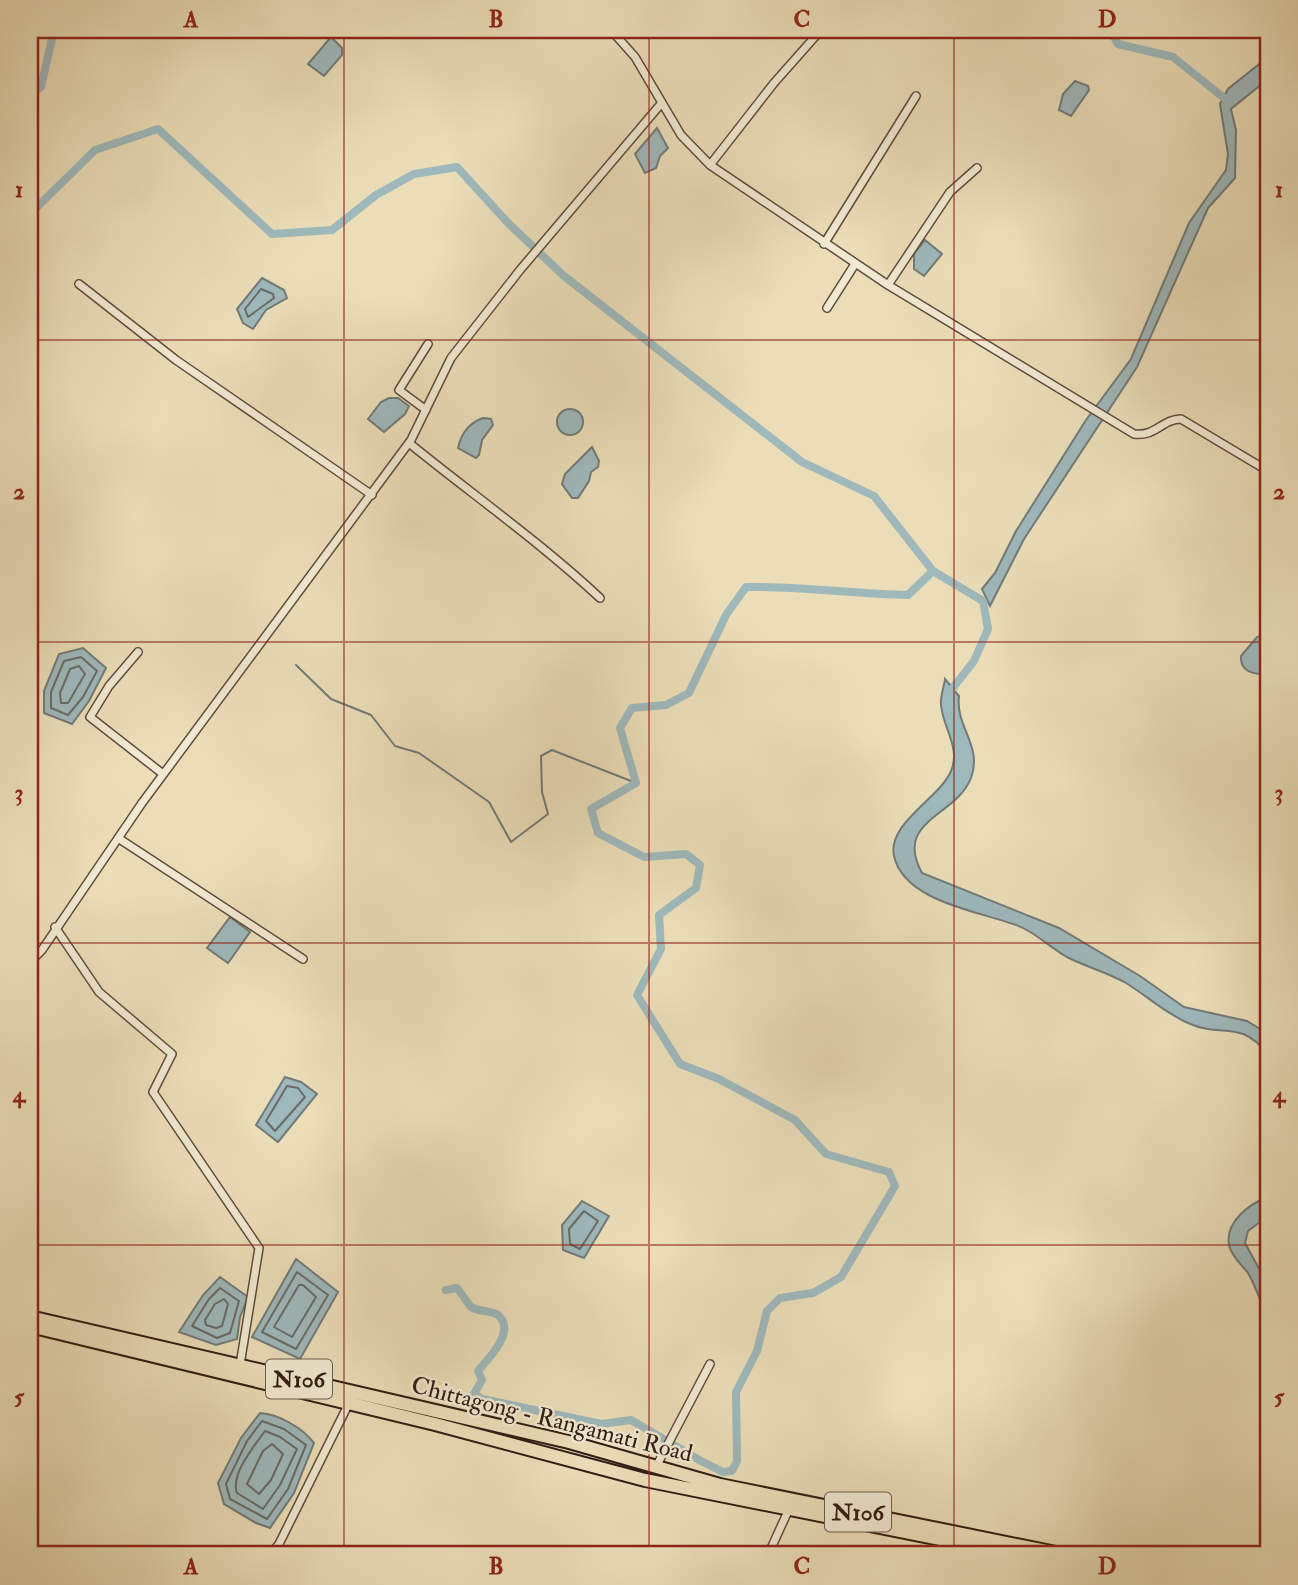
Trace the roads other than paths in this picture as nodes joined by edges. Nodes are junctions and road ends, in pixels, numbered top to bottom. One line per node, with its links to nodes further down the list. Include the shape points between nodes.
1 (611, 30): 4 (street, via 635,57)
2 (821, 30): 5 (street)
3 (916, 96): 7 (street)
4 (660, 105): 5 (street); 13 (street, via 452,358)
5 (710, 165): 7 (street)
6 (977, 168): 10 (street, via 950,192)
7 (824, 244): 8 (street)
8 (855, 264): 10 (street); 11 (street)
9 (79, 284): 16 (street, via 176,360)
10 (888, 285): 15 (street, via 1134,434 1181,419)
11 (827, 308)
12 (428, 344): 13 (street, via 400,390)
13 (426, 410): 14 (street)
14 (409, 443): 16 (street); 17 (street, via 555,556)
15 (1268, 471)
16 (372, 495): 19 (street)
17 (600, 598)
18 (138, 652): 19 (street, via 90,717)
19 (163, 775): 20 (street)
20 (118, 838): 21 (street); 22 (street)
21 (55, 927): 23 (street); 27 (street, via 99,992 172,1054 153,1092 259,1248)
22 (303, 959)
23 (30, 962)
24 (30, 1317): 28 (highway, Chittagong - Rangamati Road / N106)
25 (30, 1326): 28 (highway)
26 (710, 1364): 30 (street)
27 (240, 1365): 28 (highway, Chittagong - Rangamati Road / N106); 30 (highway, Chittagong - Rangamati Road / N106)
28 (226, 1367): 29 (highway)
29 (349, 1403): 31 (highway, via 645,1480); 33 (street)
30 (655, 1464): 32 (highway, Chittagong - Rangamati Road / N106)
31 (789, 1509): 32 (highway); 34 (street)
32 (841, 1514): 35 (highway); 36 (highway, Chittagong - Rangamati Road / N106)
33 (270, 1555)
34 (768, 1555)
35 (1020, 1555)
36 (1066, 1555)

